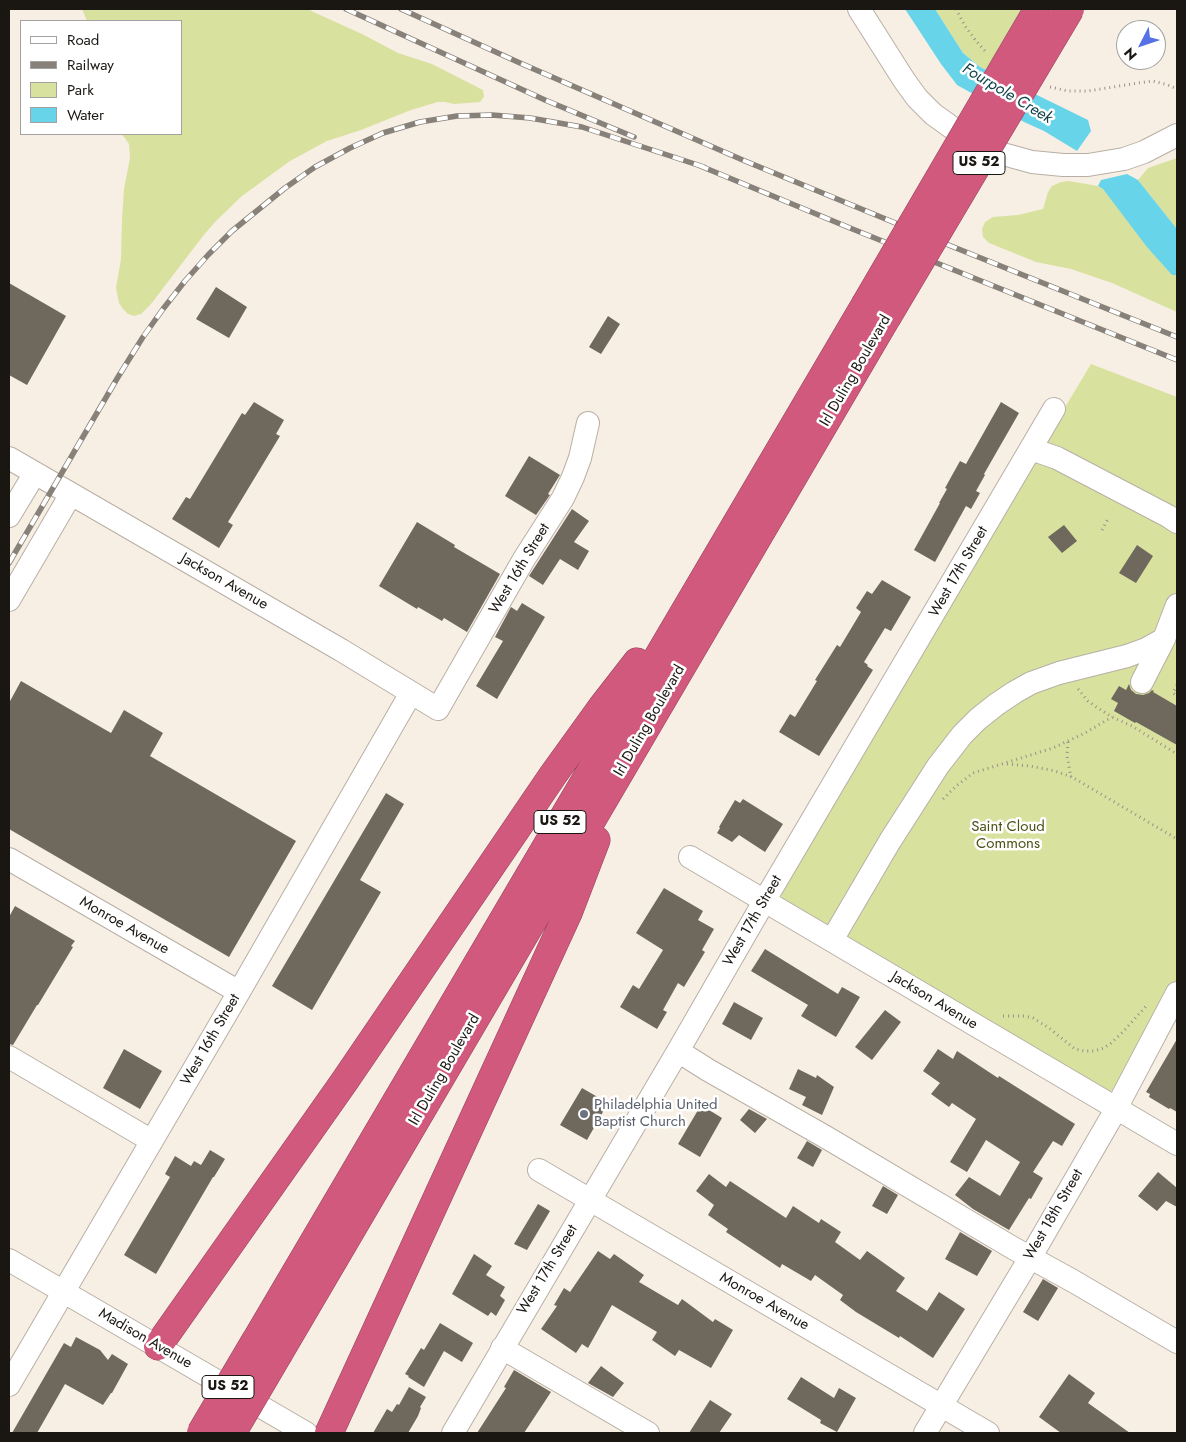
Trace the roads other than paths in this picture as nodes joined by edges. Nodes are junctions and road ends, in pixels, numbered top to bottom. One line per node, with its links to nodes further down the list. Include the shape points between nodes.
1 (859, 9): 4 (street, via 917,98 950,128 1003,154 1032,162 1088,165 1144,152)
2 (1038, 9): 5 (highway, Irl Duling Boulevard / US 52, bridge)
3 (1070, 9): 5 (highway, Irl Duling Boulevard / US 52, bridge)
4 (1177, 135)
5 (876, 311): 14 (highway, Irl Duling Boulevard / US 52); 21 (highway, Irl Duling Boulevard / US 52)
6 (1054, 409): 8 (street, West 17th Street)
7 (588, 423): 20 (street, West 16th Street, via 580,458 563,498)
8 (1031, 449): 13 (street, via 1056,458); 24 (street, West 17th Street)
9 (9, 458): 10 (street, Jackson Avenue)
10 (35, 473): 11 (street, Jackson Avenue); 12 (street)
11 (71, 494): 15 (street); 19 (street, Jackson Avenue)
12 (10, 511)
13 (1177, 522)
14 (706, 574): 39 (highway, via 558,767 344,1082); 40 (highway, Irl Duling Boulevard / US 52)
15 (9, 600)
16 (1177, 605): 17 (street)
17 (1164, 639): 18 (street); 25 (street, via 1127,656 1032,683 996,704 962,735 938,766)
18 (1142, 682)
19 (411, 693): 20 (street, Jackson Avenue); 26 (street, West 16th Street)
20 (438, 709)
21 (621, 771): 40 (highway, Irl Duling Boulevard / US 52); 47 (highway, via 568,913)
22 (690, 857): 24 (street, Jackson Avenue)
23 (9, 859): 26 (street, Monroe Avenue)
24 (764, 901): 25 (street, Jackson Avenue); 28 (street, West 17th Street)
25 (832, 940): 30 (street, Jackson Avenue)
26 (239, 992): 31 (street, West 16th Street)
27 (1177, 994): 30 (street, West 18th Street)
28 (678, 1051): 34 (street, West 17th Street); 35 (street)
29 (9, 1057): 31 (street)
30 (1116, 1108): 32 (street, Jackson Avenue); 35 (street, West 18th Street)
31 (152, 1141): 37 (street, West 16th Street)
32 (1177, 1144)
33 (539, 1170): 34 (street, Monroe Avenue)
34 (590, 1200): 41 (street, West 17th Street); 43 (street, Monroe Avenue)
35 (1030, 1258): 38 (street); 43 (street, West 18th Street)
36 (10, 1265): 37 (street, Madison Avenue)
37 (63, 1292): 39 (street, Madison Avenue); 42 (street, West 16th Street)
38 (1177, 1342)
39 (158, 1346): 46 (street, Madison Avenue)
40 (267, 1346): 44 (highway, Irl Duling Boulevard / US 52, bridge); 45 (highway, Irl Duling Boulevard / US 52, bridge)
41 (502, 1348): 48 (street, West 17th Street); 49 (street)
42 (10, 1379)
43 (941, 1405): 50 (street, West 18th Street); 51 (street, Monroe Avenue)
44 (201, 1433)
45 (232, 1433)
46 (306, 1433)
47 (329, 1433)
48 (453, 1433)
49 (648, 1433)
50 (924, 1433)
51 (988, 1433)

